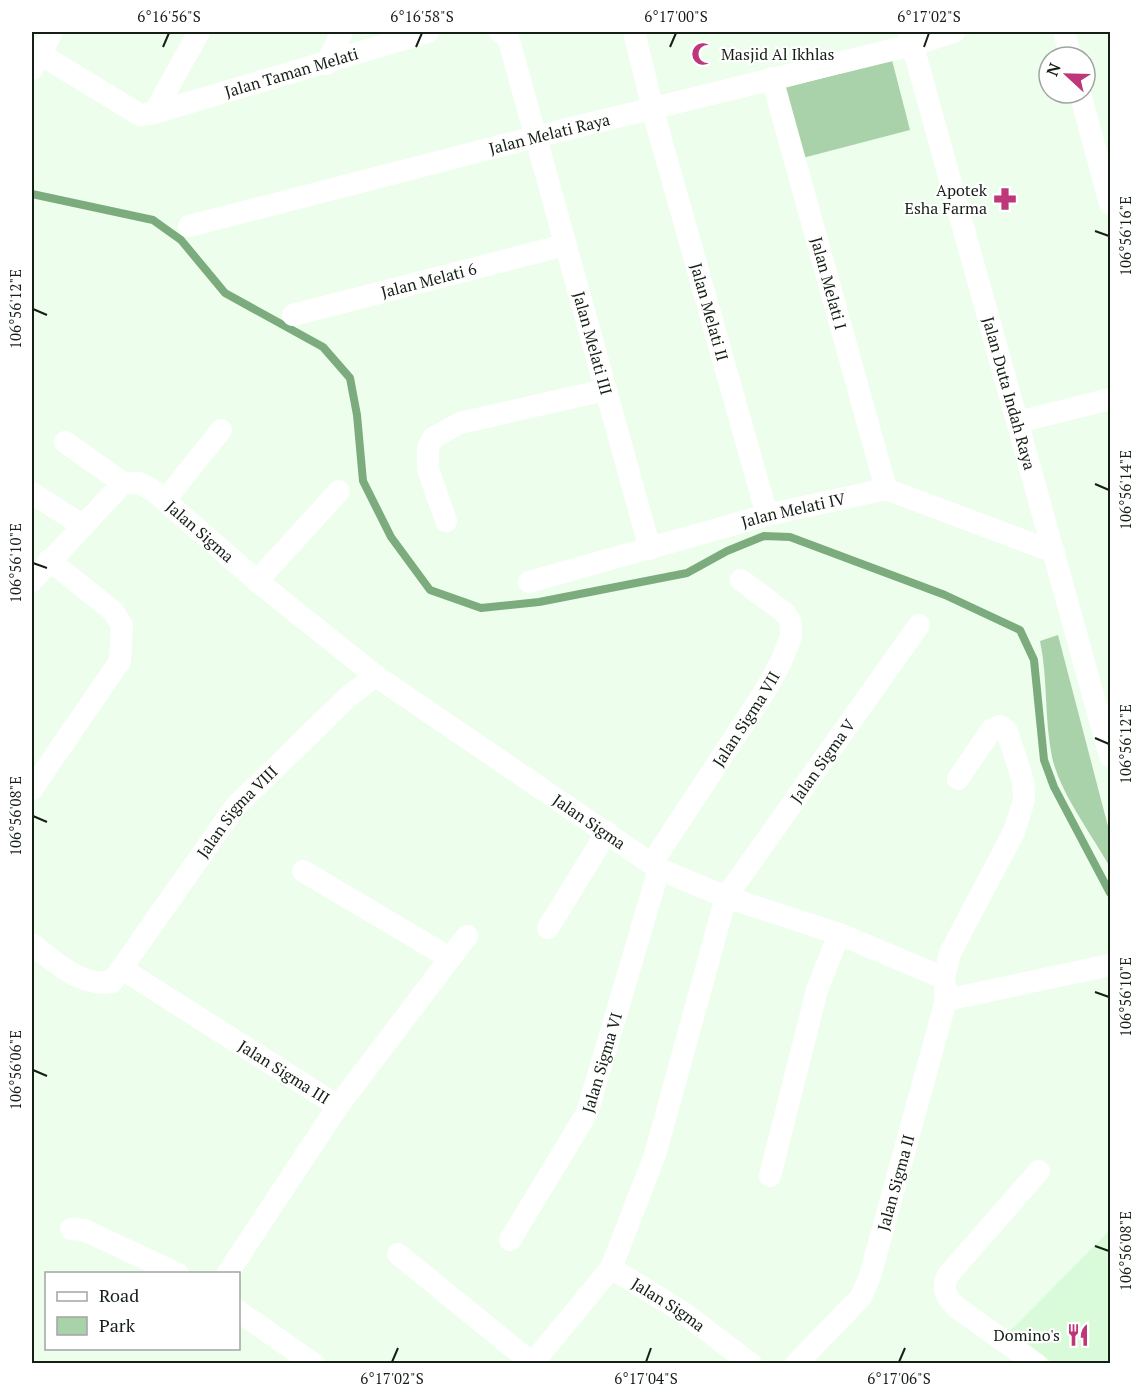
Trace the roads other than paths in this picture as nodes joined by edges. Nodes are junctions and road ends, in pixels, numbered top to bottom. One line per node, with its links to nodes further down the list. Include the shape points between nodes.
1 (52, 32): 9 (street)
2 (199, 32): 14 (street)
3 (342, 32): 10 (street)
4 (428, 32): 10 (street, Jalan Taman Melati)
5 (500, 32): 15 (street, via 508,37)
6 (634, 32): 12 (street, Jalan Melati II)
7 (954, 32): 8 (street, Jalan Melati Raya)
8 (911, 38): 11 (street, Jalan Melati Raya); 22 (street, Jalan Duta Indah Raya)
9 (34, 57): 14 (street, via 140,115)
10 (326, 64): 14 (street, Jalan Taman Melati)
11 (772, 78): 12 (street, Jalan Melati Raya); 26 (street, Jalan Melati I)
12 (651, 98): 15 (street, Jalan Melati Raya); 30 (street, Jalan Melati II)
13 (1083, 105): 16 (street)
14 (154, 113)
15 (535, 136): 17 (street, Jalan Melati Raya); 18 (street, Jalan Melati III)
16 (1110, 204)
17 (189, 226)
18 (565, 245): 19 (street, Jalan Melati 6); 20 (street, Jalan Melati III)
19 (293, 315)
20 (605, 390): 31 (street, via 460,423 433,438 428,448 428,469); 33 (street, Jalan Melati III)
21 (1110, 399): 22 (street)
22 (1018, 422): 34 (street, Jalan Duta Indah Raya)
23 (221, 430): 29 (street)
24 (65, 442): 25 (street, Jalan Sigma)
25 (123, 483): 29 (street, Jalan Sigma, via 139,483); 32 (street)
26 (886, 489): 30 (street, Jalan Melati IV); 34 (street)
27 (339, 491): 38 (street)
28 (32, 494): 32 (street)
29 (165, 500): 38 (street, Jalan Sigma)
30 (767, 515): 33 (street, Jalan Melati IV)
31 (446, 521)
32 (82, 525): 35 (street)
33 (650, 549): 39 (street, Jalan Melati IV)
34 (1054, 552): 42 (street, Jalan Duta Indah Raya)
35 (49, 560): 37 (street); 44 (street, via 113,611 122,625 120,661)
36 (741, 580): 46 (street, Jalan Sigma VII, via 785,613 791,622 791,637 763,694)
37 (32, 581)
38 (257, 581): 41 (street, Jalan Sigma)
39 (529, 582)
40 (919, 625): 48 (street, Jalan Sigma V)
41 (376, 676): 45 (street, Jalan Sigma); 55 (street, Jalan Sigma VIII, via 349,696 236,807)
42 (1110, 756)
43 (958, 779): 56 (street, via 992,729 1000,726 1008,731 1023,781 1024,800 1014,832 950,953)
44 (32, 789)
45 (607, 832): 46 (street, Jalan Sigma); 49 (street)
46 (655, 866): 48 (street, Jalan Sigma); 62 (street, Jalan Sigma VI, via 587,1113)
47 (303, 871): 53 (street)
48 (726, 897): 50 (street, Jalan Sigma); 64 (street, via 655,1155)
49 (548, 928)
50 (839, 934): 56 (street, Jalan Sigma); 60 (street, via 817,990)
51 (467, 936): 53 (street)
52 (32, 944): 55 (street, via 80,978 102,984 112,982)
53 (448, 957): 58 (street)
54 (1106, 966): 57 (street)
55 (122, 969): 58 (street, Jalan Sigma III)
56 (944, 978): 57 (street, Jalan Sigma II)
57 (946, 1000): 71 (street, Jalan Sigma II, via 870,1276 861,1297)
58 (338, 1106): 66 (street, Jalan Sigma III)
59 (1039, 1171): 72 (street, via 944,1283 947,1297 956,1307)
60 (770, 1176)
61 (71, 1229): 65 (street, via 84,1230)
62 (510, 1240)
63 (398, 1254): 68 (street)
64 (611, 1268): 68 (street); 70 (street, Jalan Sigma, via 684,1313)
65 (174, 1272)
66 (227, 1272)
67 (240, 1312): 69 (street)
68 (532, 1363)
69 (314, 1364)
70 (752, 1364)
71 (796, 1364)
72 (1036, 1364)

